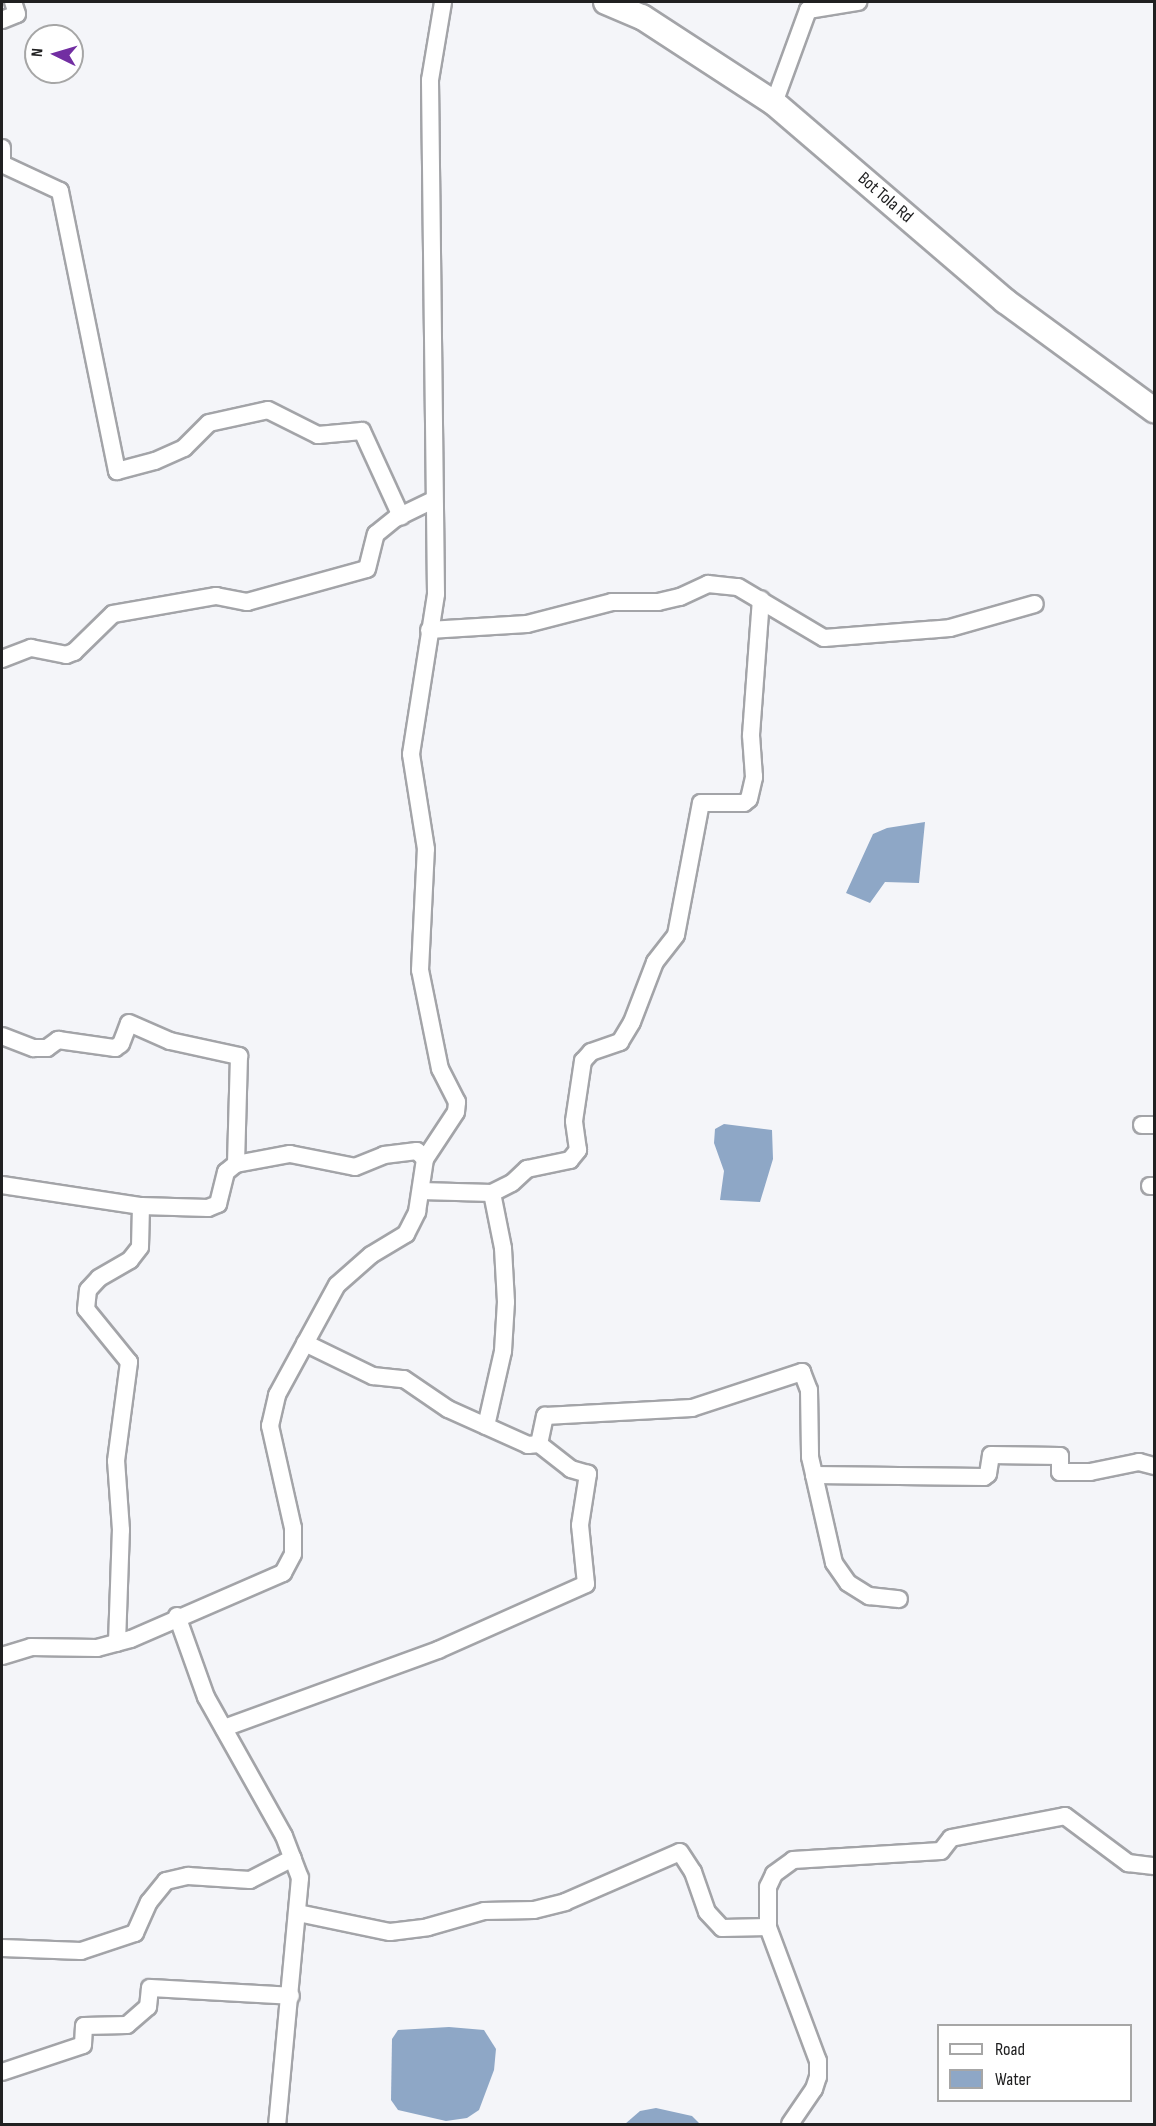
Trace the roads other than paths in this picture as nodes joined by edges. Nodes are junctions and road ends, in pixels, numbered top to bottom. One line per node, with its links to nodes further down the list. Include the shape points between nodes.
1 (13, 2): 5 (street, via 17,14)
2 (443, 2): 9 (street, via 430,80)
3 (606, 2): 6 (main road, Bot Tola Rd, via 642,17)
4 (858, 2): 6 (street, via 808,10)
5 (2, 20)
6 (774, 103): 8 (main road, Bot Tola Rd, via 1005,301)
7 (2, 148): 10 (street, via 2,165 60,191 117,471 155,462 184,448 209,423 268,410 318,435 362,431)
8 (1155, 410)
9 (433, 500): 10 (street); 13 (street, via 436,594)
10 (401, 516): 14 (street, via 376,534 367,569 247,602 216,596 113,614 74,652 66,655 31,648)
11 (761, 599): 12 (street, via 824,638 950,628); 13 (street, via 738,587 708,584 680,597 612,602 527,624); 20 (street, via 751,735 754,777 749,799 744,803 701,803 676,935 655,962 620,1042 591,1052 582,1061 574,1121 578,1150 570,1160 527,1169 512,1183)
12 (1035, 604)
13 (429, 630): 16 (street, via 411,754 426,849 420,970 440,1069 458,1102 456,1112)
14 (2, 659)
15 (2, 1036): 17 (street, via 34,1048 47,1048 58,1040 115,1048 121,1044 129,1023 170,1041 239,1056)
16 (425, 1158): 17 (street, via 417,1151 355,1167 290,1154); 19 (street)
17 (236, 1164): 21 (street, via 226,1172 218,1204 186,1209)
18 (2, 1185): 21 (street)
19 (421, 1191): 20 (street); 22 (street, via 417,1212 406,1234 371,1255 337,1285)
20 (492, 1193): 23 (street, via 503,1248 506,1302 503,1351)
21 (141, 1206): 29 (street, via 140,1247 130,1260 99,1278 88,1290 86,1309 129,1362 116,1461 121,1530)
22 (305, 1343): 23 (street, via 373,1376 404,1379 448,1409); 28 (street, via 270,1413 294,1528 293,1554 283,1572 269,1580)
23 (486, 1426): 24 (street, via 528,1445)
24 (540, 1444): 26 (street, via 545,1416 692,1408 801,1372 809,1390); 31 (street, via 571,1469 588,1474 580,1525 586,1584 438,1650)
25 (1155, 1466): 26 (street, via 1139,1462 1090,1472 1060,1472 1060,1456 991,1455 984,1477)
26 (814, 1475): 27 (street, via 834,1563 848,1582 869,1596)
27 (899, 1599)
28 (177, 1616): 29 (street); 31 (street, via 206,1697)
29 (117, 1643): 30 (street, via 98,1648 51,1644)
30 (2, 1656)
31 (224, 1728): 32 (street)
32 (293, 1858): 34 (street, via 300,1878); 36 (street, via 250,1880 188,1876 166,1881 149,1902 135,1933 81,1951)
33 (1155, 1866): 35 (street, via 1128,1863 1065,1816 1018,1823 991,1833 951,1838 941,1851 793,1860 774,1874 768,1887)
34 (298, 1913): 35 (street, via 390,1932 428,1927 484,1911 534,1910 565,1902 680,1852 693,1872 707,1912 723,1928); 37 (street)
35 (768, 1928): 40 (street, via 818,2061 814,2089)
36 (2, 1948)
37 (291, 1996): 38 (street, via 150,1988 148,2007 127,2025 84,2026 83,2045); 39 (street)
38 (2, 2072)
39 (277, 2124)
40 (790, 2124)

